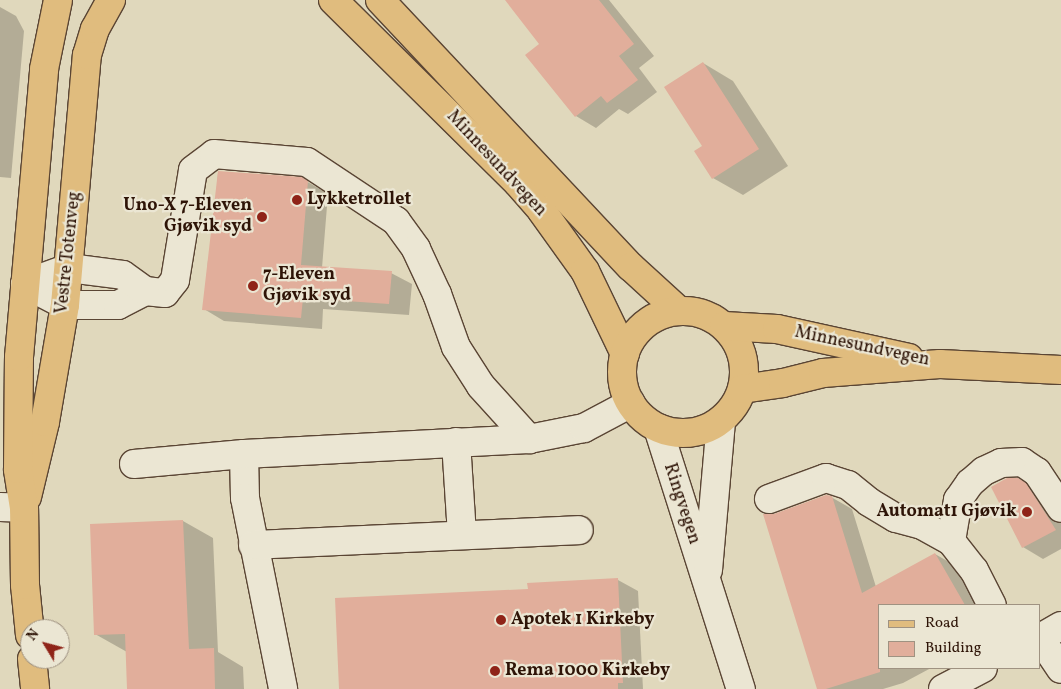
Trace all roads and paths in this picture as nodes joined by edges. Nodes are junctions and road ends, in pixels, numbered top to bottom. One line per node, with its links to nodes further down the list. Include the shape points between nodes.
1 (58, 0): 6 (main road, Vestre Totenveg, via 44,69)
2 (111, 0): 5 (main road, Vestre Totenveg, via 87,55)
3 (333, 0): 11 (main road, Minnesundvegen, via 518,182 542,211 585,271)
4 (380, 0): 9 (main road, Minnesundvegen, via 631,267)
5 (69, 268): 6 (street); 7 (street, via 123,275); 8 (main road, Vestre Totenveg)
6 (25, 284): 8 (street); 23 (main road, Vestre Totenveg, via 19,357 18,469)
7 (145, 291): 8 (street, via 118,305); 18 (street, via 165,293 176,280 193,170 214,154 307,162 396,221 416,249 456,347 480,386)
8 (65, 305): 23 (main road, Vestre Totenveg, via 45,422)
9 (679, 311): 10 (main road, Minnesundvegen, via 703,314); 11 (main road, Minnesundvegen, via 659,316 645,325 632,339)
10 (724, 326): 12 (main road, Minnesundvegen, via 777,329); 14 (main road, Minnesundvegen, via 738,345 743,359)
11 (625, 354): 15 (main road, Minnesundvegen, via 623,384)
12 (940, 364): 13 (main road, Minnesundvegen); 14 (main road, Minnesundvegen, via 823,373)
13 (1061, 370)
14 (742, 389): 16 (main road, Minnesundvegen, via 736,403)
15 (630, 403): 17 (main road, Minnesundvegen); 18 (street, via 584,428)
16 (721, 421): 17 (main road, Minnesundvegen, via 707,429 684,434); 29 (street, Ringvegen)
17 (658, 428): 29 (street, Ringvegen)
18 (529, 439): 19 (street)
19 (456, 442): 20 (street); 26 (street)
20 (244, 454): 21 (street); 28 (street, via 245,498)
21 (134, 464)
22 (769, 499): 27 (street, via 826,478 848,484 869,502 896,518 922,525)
23 (12, 508): 31 (main road, Vestre Totenveg)
24 (1061, 508): 27 (street, via 1037,472 1022,462 1001,463 970,483 958,500)
25 (579, 530): 26 (street)
26 (462, 535): 28 (street)
27 (951, 541): 30 (street, via 974,570)
28 (253, 545): 39 (street)
29 (707, 579): 40 (street, Ringvegen)
30 (991, 604)
31 (28, 619)
32 (1061, 626): 33 (street)
33 (1041, 637)
34 (1041, 639): 37 (street)
35 (33, 669): 38 (main road)
36 (981, 669): 41 (street)
37 (1061, 669)
38 (35, 689)
39 (283, 689)
40 (741, 689)
41 (943, 689)

